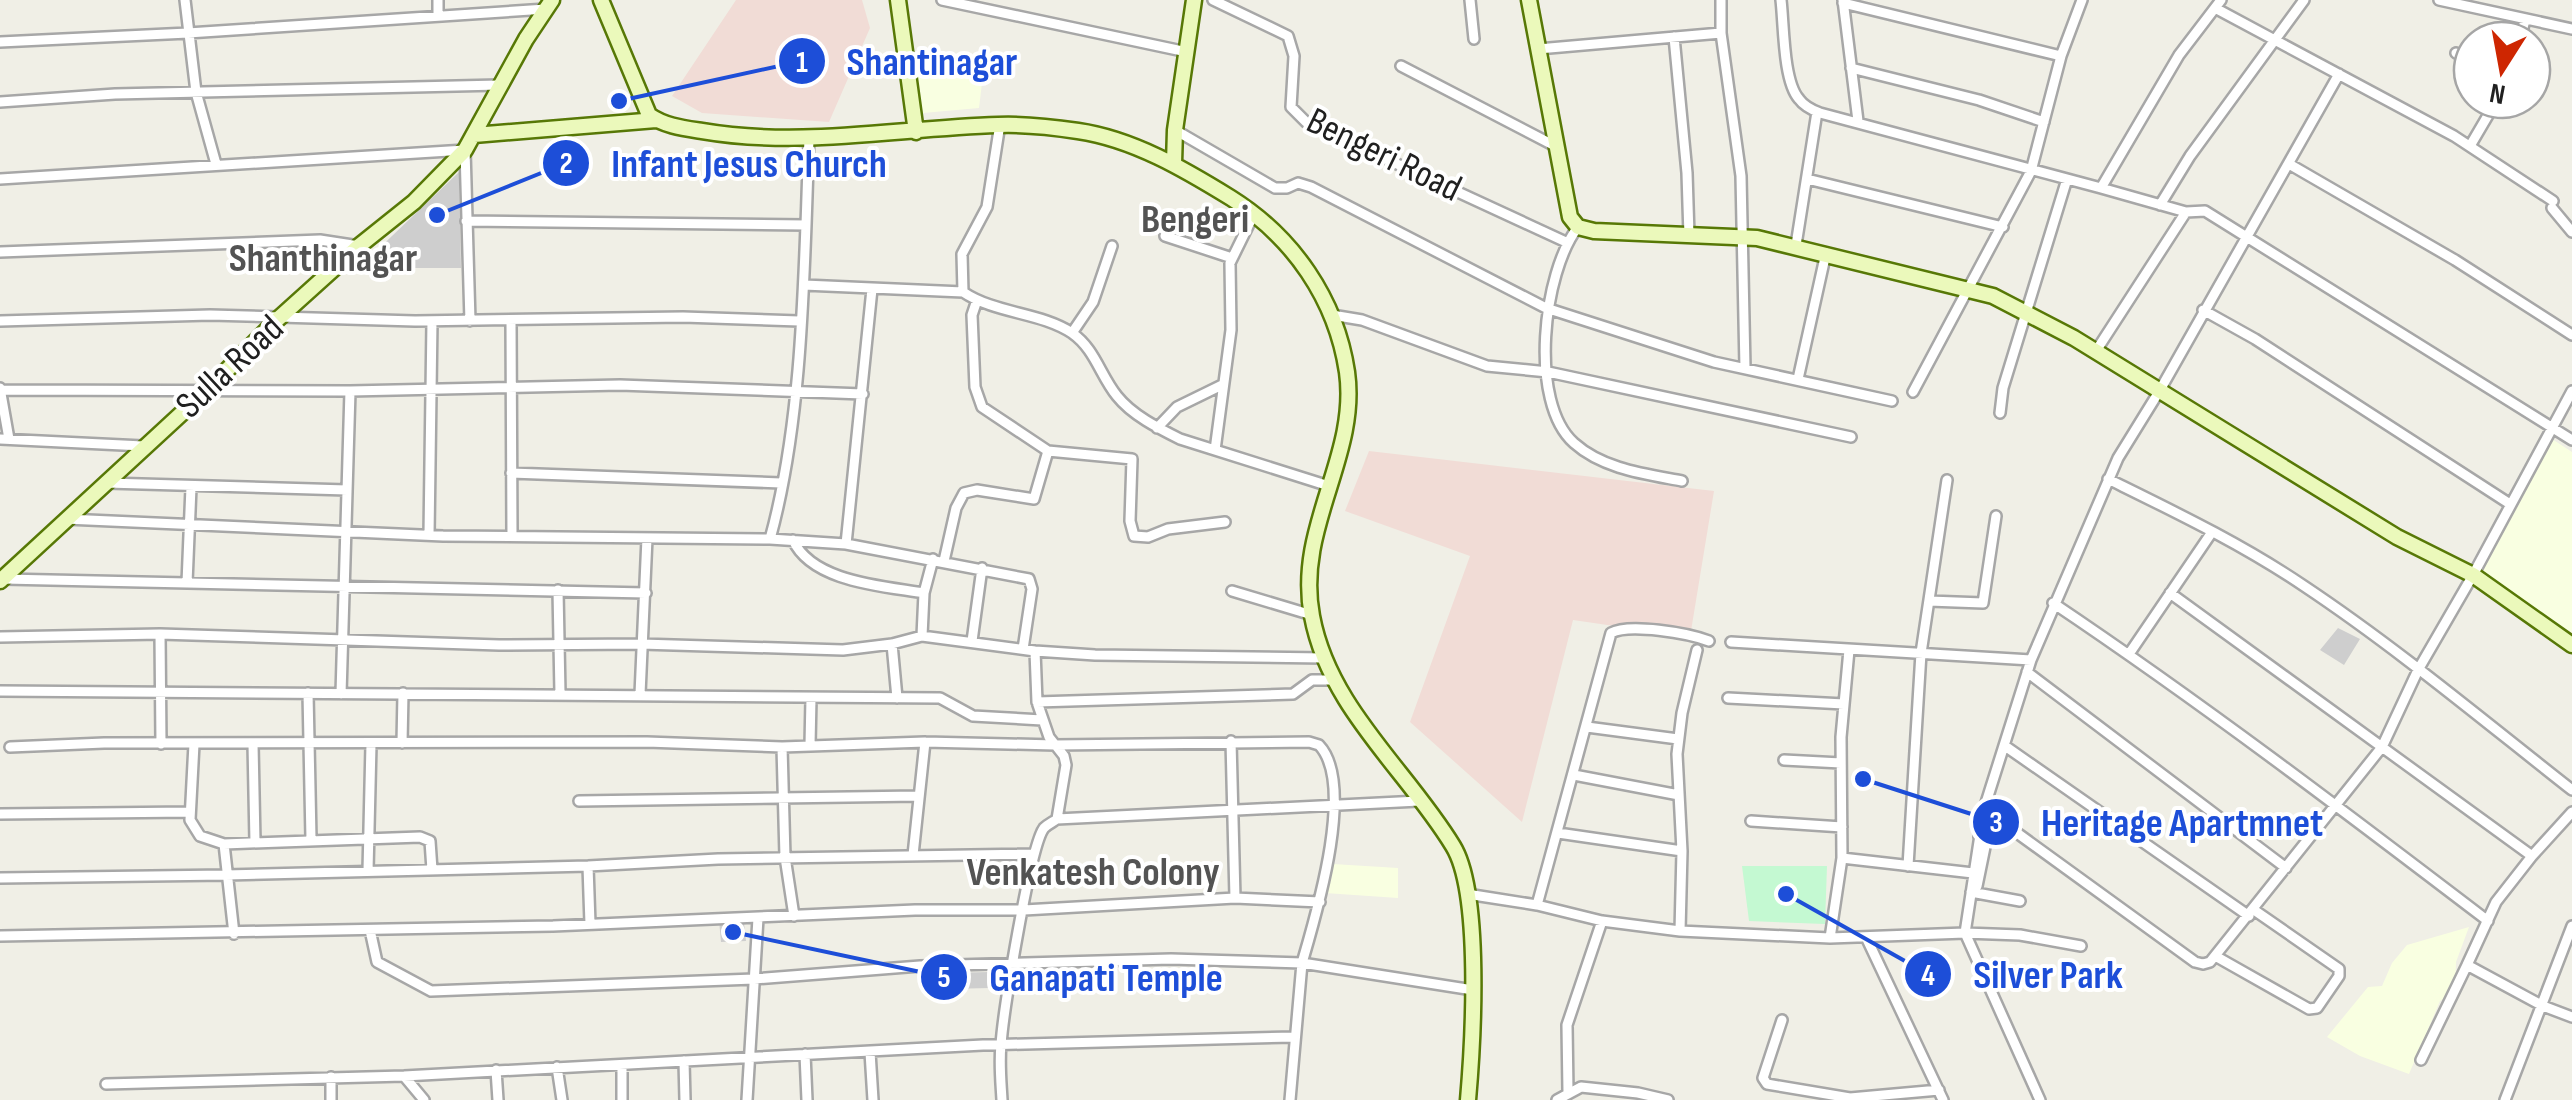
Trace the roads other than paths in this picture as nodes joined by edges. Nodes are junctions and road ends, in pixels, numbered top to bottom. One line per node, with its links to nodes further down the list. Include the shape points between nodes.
1 (185, 0): 22 (street)
2 (438, 0): 20 (street)
3 (601, 0): 38 (main road)
4 (898, 0): 44 (main road)
5 (943, 0): 19 (street)
6 (1007, 0): 19 (street)
7 (1194, 0): 29 (main road)
8 (1213, 0): 70 (street, Bengeri Road, via 1288,36 1294,56 1291,107 1306,122)
9 (1470, 0): 25 (street)
10 (1529, 0): 28 (main road)
11 (1721, 0): 23 (street)
12 (1781, 0): 37 (street, via 1793,90)
13 (2082, 0): 30 (street)
14 (2304, 0): 26 (street)
15 (2438, 0): 21 (street)
16 (1843, 2): 30 (street); 32 (street)
17 (549, 4): 20 (street); 34 (main road, Sulla Road)
18 (2218, 4): 26 (street); 57 (street, via 2179,55)
19 (1003, 14): 29 (street)
20 (438, 16): 22 (street)
21 (2525, 20)
22 (188, 33): 27 (street); 35 (street)
23 (1722, 33): 24 (street); 69 (street, via 1741,176)
24 (1674, 37): 28 (street); 68 (street)
25 (1474, 39)
26 (2277, 41): 33 (street); 58 (street)
27 (0, 42)
28 (1536, 48): 47 (main road)
29 (1188, 52): 43 (main road)
30 (2061, 56): 41 (street)
31 (1401, 66): 47 (street)
32 (1852, 68): 40 (street); 41 (street)
33 (2339, 74): 48 (street); 52 (street)
34 (500, 85): 35 (street); 45 (main road, Sulla Road)
35 (196, 92): 36 (street); 51 (street)
36 (0, 102)
37 (1817, 112): 40 (street); 54 (street)
38 (656, 120): 45 (main road); 46 (main road, via 716,134)
39 (2485, 120): 48 (street)
40 (1858, 121): 53 (street)
41 (2044, 122): 53 (street)
42 (1000, 124): 44 (main road); 50 (main road, via 1080,131); 80 (street, via 987,207 962,254)
43 (1175, 130): 50 (main road); 82 (street, via 1276,188 1311,187)
44 (916, 132): 46 (main road)
45 (474, 134): 49 (main road, Sulla Road)
46 (809, 139): 62 (street)
47 (1557, 146): 64 (main road)
48 (2470, 146): 65 (street, via 2552,204)
49 (465, 150): 51 (street); 61 (street); 71 (main road, Sulla Road)
50 (1174, 163): 60 (main road)
51 (216, 164): 55 (street)
52 (2289, 164): 66 (street); 93 (street)
53 (2034, 172): 56 (street); 63 (street)
54 (1807, 178): 63 (street); 73 (street)
55 (0, 179)
56 (2064, 179): 57 (street); 84 (street)
57 (2101, 188): 58 (street)
58 (2160, 205): 59 (street)
59 (2186, 212): 66 (street, via 2205,211); 94 (street)
60 (1254, 214): 76 (street); 85 (main road, via 1291,248)
61 (466, 221): 62 (street); 89 (street)
62 (806, 224): 77 (street)
63 (2002, 226): 79 (street)
64 (1578, 227): 68 (main road); 70 (street)
65 (2572, 232)
66 (2247, 235): 83 (street); 112 (street)
67 (1165, 236): 76 (street)
68 (1689, 236): 69 (main road)
69 (1741, 237): 73 (main road); 95 (street)
70 (1566, 242): 82 (street)
71 (359, 246): 74 (street, via 320,240); 86 (main road, Sulla Road)
72 (1112, 246): 92 (street, via 1093,302)
73 (1796, 246): 75 (main road)
74 (0, 252)
75 (1826, 253): 79 (main road); 97 (street)
76 (1232, 258): 98 (street)
77 (804, 285): 78 (street); 91 (street)
78 (872, 289): 80 (street); 108 (street)
79 (1970, 290): 84 (main road); 107 (street)
80 (963, 292): 81 (street)
81 (976, 300): 92 (street); 118 (street, via 978,399)
82 (1546, 308): 95 (street); 96 (street)
83 (2203, 310): 103 (street); 128 (street)
84 (2026, 313): 94 (main road); 110 (street)
85 (1332, 315): 96 (street, via 1487,366); 126 (main road, via 1348,399)
86 (278, 319): 87 (street); 88 (street); 101 (main road, Sulla Road)
87 (0, 321)
88 (432, 321): 89 (street); 102 (street)
89 (470, 321): 90 (street)
90 (511, 321): 91 (street); 100 (street)
91 (799, 321): 105 (street)
92 (1072, 333): 111 (street, via 1117,397)
93 (2572, 334)
94 (2096, 352): 103 (main road)
95 (1744, 368): 97 (street)
96 (1548, 372): 113 (street); 122 (street, via 1548,398 1566,435 1588,453 1626,471)
97 (1798, 380): 109 (street)
98 (1222, 385): 111 (street, via 1168,413); 117 (street)
99 (0, 388): 101 (street); 114 (street)
100 (511, 388): 102 (street); 105 (street); 119 (street)
101 (206, 390): 104 (street); 116 (main road, Sulla Road)
102 (432, 390): 104 (street); 135 (street)
103 (2160, 390): 120 (street); 143 (main road, via 2396,537)
104 (350, 391): 127 (street)
105 (795, 391): 108 (street); 124 (street)
106 (2572, 391): 112 (street)
107 (1913, 392)
108 (862, 394): 140 (street)
109 (1892, 401)
110 (2000, 413)
111 (1158, 428): 117 (street)
112 (2551, 428): 115 (street); 128 (street)
113 (1851, 437)
114 (4, 439): 116 (street)
115 (2572, 440)
116 (143, 446): 123 (main road, Sulla Road)
117 (1215, 450): 126 (street)
118 (1048, 451): 131 (street, via 1132,459 1134,536); 141 (street, via 1034,499 964,493)
119 (512, 473): 124 (street); 136 (street)
120 (2108, 479): 134 (street); 153 (street)
121 (1947, 480): 152 (street)
122 (1682, 481)
123 (104, 483): 125 (street); 130 (main road, Sulla Road)
124 (781, 483): 138 (street)
125 (191, 486): 127 (street); 132 (street)
126 (1328, 486): 154 (main road, via 1311,546)
127 (347, 490): 133 (street)
128 (2510, 504): 143 (street)
129 (1996, 516): 152 (street, via 1983,604)
130 (66, 519): 132 (street); 144 (main road, Sulla Road)
131 (1225, 522)
132 (188, 524): 133 (street); 145 (street)
133 (346, 531): 135 (street); 146 (street)
134 (2212, 532): 151 (street); 174 (street, via 2302,584)
135 (429, 535): 136 (street)
136 (512, 536): 137 (street)
137 (648, 538): 138 (street); 150 (street)
138 (770, 539): 139 (street)
139 (793, 540): 140 (street); 149 (street, via 798,552 846,580)
140 (846, 544): 141 (street)
141 (939, 560): 142 (street); 149 (street)
142 (982, 568): 159 (street); 166 (street, via 1033,584)
143 (2473, 576): 165 (main road); 174 (street)
144 (1, 580): 145 (street)
145 (187, 583): 146 (street)
146 (346, 588): 147 (street); 158 (street)
147 (558, 590): 150 (street); 162 (street)
148 (1232, 591): 154 (street)
149 (924, 592): 156 (street)
150 (646, 593): 163 (street)
151 (2170, 593): 171 (street); 205 (street)
152 (1929, 601): 170 (street)
153 (2053, 603): 171 (street); 173 (street)
154 (1312, 615): 172 (main road)
155 (160, 634): 157 (street); 158 (street); 177 (street)
156 (922, 636): 159 (street); 164 (street)
157 (0, 638)
158 (344, 640): 162 (street); 181 (street)
159 (972, 641): 166 (street)
160 (1708, 641): 190 (street, via 1613,630)
161 (1731, 642): 168 (street)
162 (558, 644): 163 (street); 182 (street)
163 (641, 644): 164 (street, via 843,650); 183 (street)
164 (892, 644): 185 (street)
165 (2572, 645)
166 (1024, 649): 169 (street)
167 (1697, 650): 191 (street)
168 (1849, 650): 170 (street); 188 (street)
169 (1035, 651): 172 (street); 187 (street)
170 (1921, 653): 173 (street); 238 (street)
171 (2129, 654): 216 (street)
172 (1324, 658): 176 (main road)
173 (2031, 660): 175 (street)
174 (2418, 670): 205 (street); 209 (street)
175 (2026, 672): 202 (street); 239 (street)
176 (1335, 680): 187 (street, via 1312,680 1293,694); 214 (main road)
177 (161, 690): 178 (street); 179 (street); 195 (street)
178 (0, 691)
179 (308, 693): 181 (street); 198 (street)
180 (402, 693): 181 (street); 182 (street); 194 (street)
181 (341, 694)
182 (560, 694): 183 (street)
183 (640, 694): 184 (street)
184 (811, 698): 185 (street); 200 (street)
185 (897, 698): 189 (street, via 940,698 973,716)
186 (1728, 698): 188 (street)
187 (1037, 702): 189 (street)
188 (1844, 704): 207 (street)
189 (1042, 720): 201 (street)
190 (1587, 727): 191 (street); 208 (street)
191 (1678, 739): 210 (street)
192 (1232, 741): 201 (street); 215 (street, via 1319,745 1330,762); 219 (street)
193 (925, 742): 200 (street); 201 (street); 211 (street)
194 (402, 743): 199 (street); 204 (street)
195 (161, 744): 196 (street); 203 (street)
196 (194, 744): 197 (street); 218 (street)
197 (253, 744): 198 (street); 229 (street)
198 (311, 744): 199 (street); 228 (street)
199 (371, 744): 226 (street)
200 (810, 745): 204 (street)
201 (1055, 745): 222 (street, via 1066,766)
202 (2005, 746): 217 (street); 252 (street)
203 (10, 747)
204 (782, 747): 212 (street)
205 (2382, 747): 216 (street); 234 (street)
206 (1784, 760): 207 (street)
207 (1842, 762): 224 (street)
208 (1574, 775): 210 (street); 225 (street)
209 (2572, 790)
210 (1679, 795): 231 (street)
211 (918, 796): 212 (street); 233 (street)
212 (782, 798): 213 (street); 235 (street)
213 (579, 801)
214 (1420, 801): 215 (street); 246 (main road, via 1456,849)
215 (1334, 806): 219 (street); 249 (street)
216 (2337, 806): 239 (street); 255 (street)
217 (1984, 809): 227 (street); 267 (street, via 2195,962)
218 (190, 812): 221 (street); 230 (street, via 200,836)
219 (1233, 812): 222 (street); 247 (street)
220 (2572, 812): 234 (street)
221 (0, 814)
222 (1057, 820): 232 (street, via 1045,828)
223 (1751, 821): 224 (street)
224 (1842, 826): 236 (street)
225 (1558, 833): 231 (street); 250 (street)
226 (370, 837): 228 (street); 240 (street, via 426,839); 241 (street)
227 (1979, 837): 242 (street); 245 (street, via 1986,842)
228 (312, 839): 229 (street)
229 (255, 842): 230 (street)
230 (224, 844): 243 (street)
231 (1682, 852): 260 (street)
232 (1034, 854): 233 (street); 251 (street)
233 (913, 855): 235 (street)
234 (2532, 856): 255 (street)
235 (785, 857): 237 (street); 253 (street)
236 (1842, 858): 238 (street); 265 (street)
237 (588, 866): 240 (street); 257 (street)
238 (1908, 866): 242 (street)
239 (2286, 868): 252 (street)
240 (432, 870): 241 (street)
241 (368, 871): 243 (street)
242 (1973, 874): 245 (street)
243 (226, 875): 244 (street); 262 (street)
244 (0, 878)
245 (1973, 893): 248 (street); 261 (street)
246 (1467, 894): 250 (street); 272 (main road)
247 (1235, 898): 249 (street); 251 (street)
248 (2020, 901)
249 (1320, 902): 268 (street)
250 (1537, 905): 256 (street)
251 (1024, 910): 253 (street); 269 (street)
252 (2251, 913): 267 (street); 267 (street, via 2339,969 2317,1008)
253 (794, 916): 254 (street)
254 (758, 918): 257 (street); 271 (street)
255 (2488, 921): 270 (street)
256 (1602, 922): 260 (street); 289 (street, via 1567,1026)
257 (590, 924): 259 (street)
258 (2572, 926): 273 (street)
259 (370, 930): 262 (street); 271 (street, via 377,962 431,991)
260 (1680, 930): 265 (street)
261 (1964, 933): 264 (street); 266 (street); 306 (street)
262 (234, 934): 263 (street)
263 (0, 936)
264 (1866, 937): 265 (street); 290 (street)
265 (1830, 938)
266 (2080, 946)
267 (2217, 957)
268 (1302, 963): 269 (street); 272 (street); 276 (street)
269 (1013, 965): 271 (street); 277 (street)
270 (2467, 965): 273 (street); 281 (street)
271 (754, 979): 280 (street)
272 (1474, 990): 303 (main road)
273 (2543, 1006): 274 (street); 307 (street)
274 (2572, 1017)
275 (1782, 1020): 291 (street, via 1764,1082)
276 (1294, 1037): 277 (street); 302 (street)
277 (1000, 1045): 278 (street); 301 (street)
278 (870, 1052): 279 (street); 300 (street)
279 (805, 1054): 280 (street); 299 (street)
280 (748, 1059): 282 (street); 298 (street)
281 (2421, 1060)
282 (684, 1061): 283 (street); 297 (street)
283 (622, 1065): 284 (street); 296 (street)
284 (557, 1067): 285 (street); 295 (street)
285 (496, 1070): 287 (street); 294 (street)
286 (331, 1076): 287 (street); 288 (street); 292 (street)
287 (404, 1076): 293 (street)
288 (106, 1084)
289 (1568, 1092): 304 (street); 305 (street, via 1580,1087)
290 (1941, 1095): 291 (street)
291 (1831, 1098)
292 (331, 1100)
293 (424, 1100)
294 (498, 1100)
295 (562, 1100)
296 (622, 1100)
297 (685, 1100)
298 (747, 1100)
299 (807, 1100)
300 (872, 1100)
301 (1002, 1100)
302 (1290, 1100)
303 (1468, 1100)
304 (1557, 1100)
305 (1668, 1100)
306 (2040, 1100)
307 (2506, 1100)

